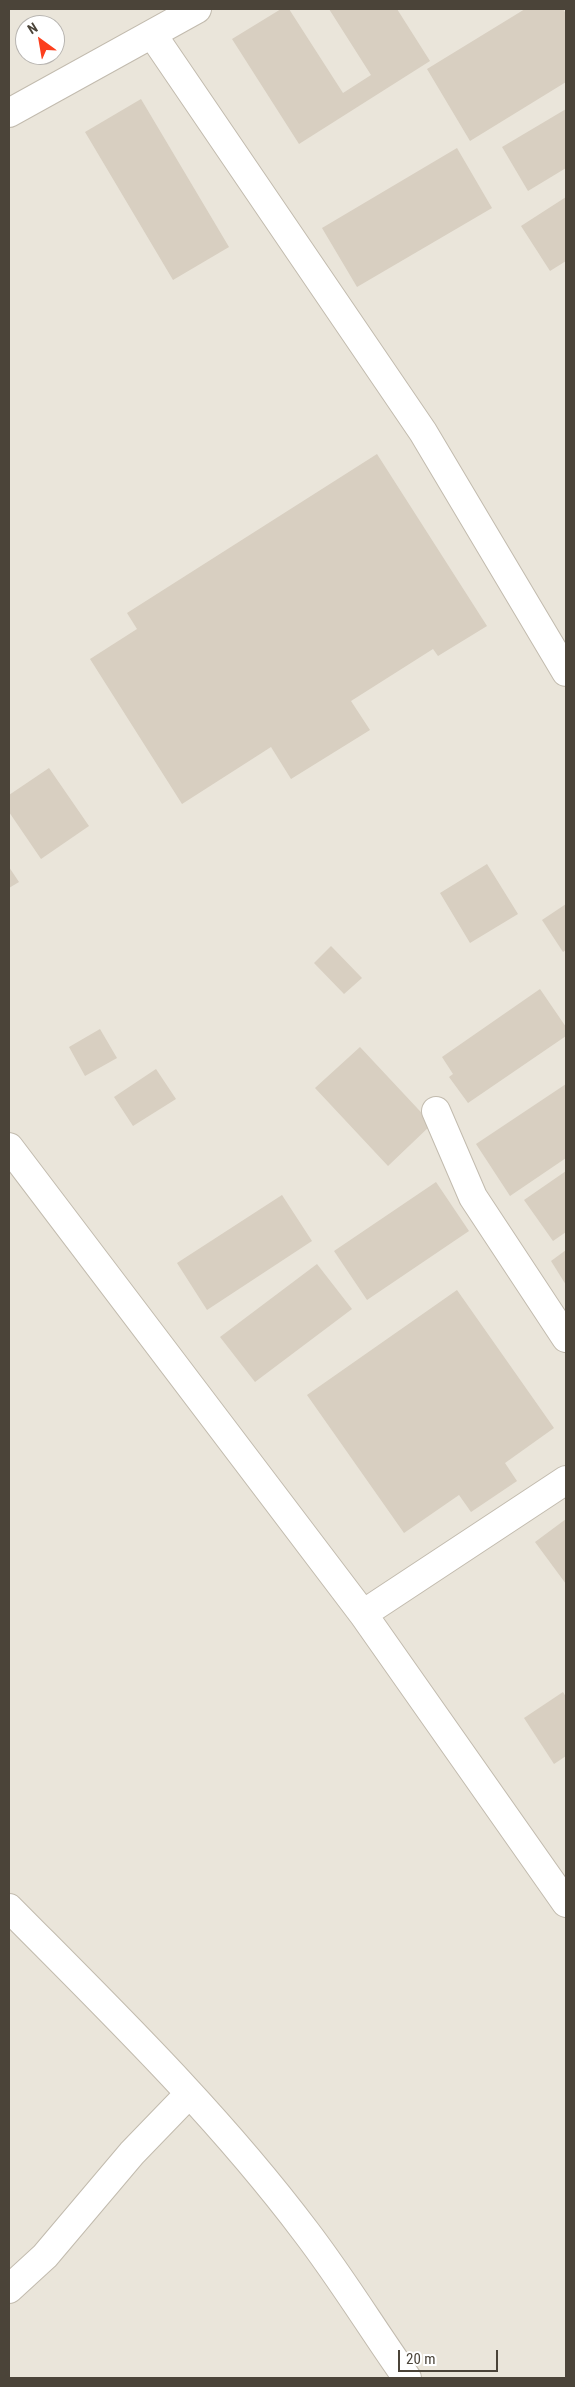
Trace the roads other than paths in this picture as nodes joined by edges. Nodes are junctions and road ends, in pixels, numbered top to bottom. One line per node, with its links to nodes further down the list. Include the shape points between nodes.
1 (198, 9): 2 (street)
2 (152, 34): 3 (street); 4 (street, via 423,432)
3 (9, 113)
4 (566, 672)
5 (436, 1112): 7 (street, via 473,1197)
6 (9, 1147): 9 (street)
7 (566, 1338)
8 (566, 1480): 9 (street)
9 (363, 1614): 10 (street)
10 (566, 1903)
11 (9, 1908): 12 (street)
12 (189, 2094): 13 (street, via 132,2153 45,2256); 14 (street, via 306,2232)
13 (9, 2289)
14 (407, 2378)

